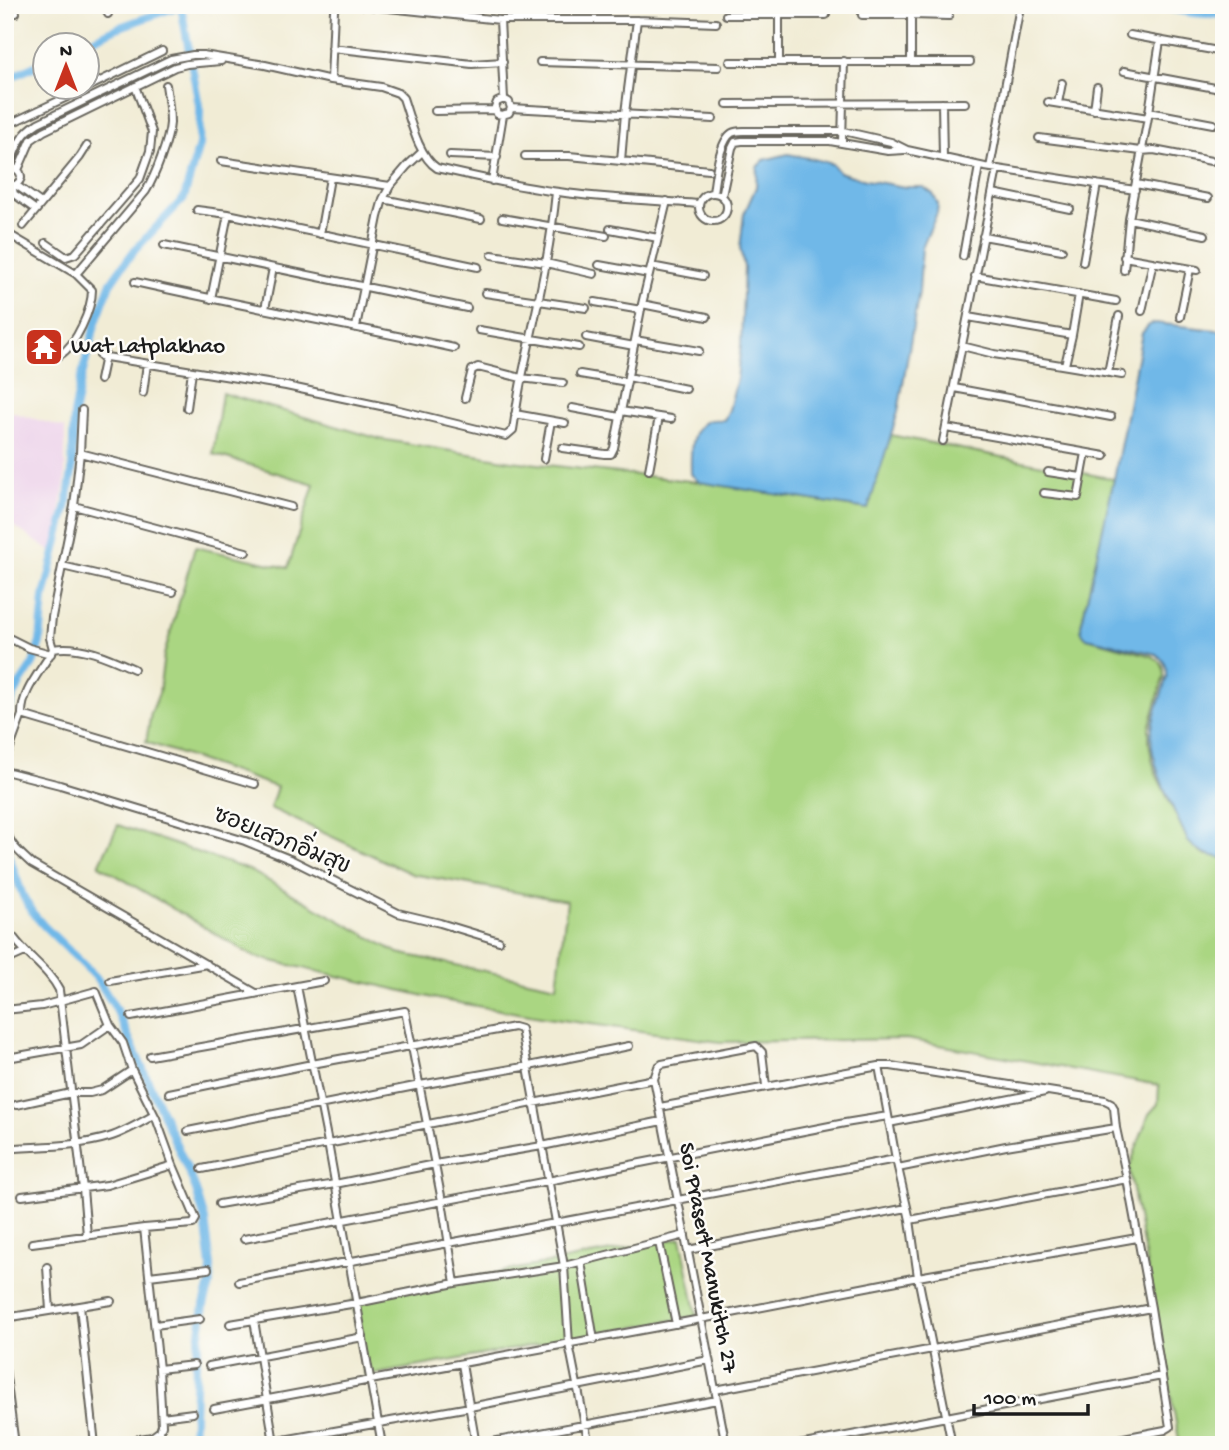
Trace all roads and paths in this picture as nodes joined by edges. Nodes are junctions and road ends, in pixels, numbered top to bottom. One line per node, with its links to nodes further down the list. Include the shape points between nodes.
1 (12, 5): 6 (street)
2 (105, 5): 7 (street)
3 (337, 5): 19 (street)
4 (361, 5): 14 (street)
5 (1019, 12): 76 (street)
6 (16, 13)
7 (108, 14)
8 (726, 15): 12 (street)
9 (825, 15): 12 (street)
10 (862, 15): 11 (street)
11 (911, 15): 13 (street); 25 (street)
12 (779, 16): 23 (street)
13 (949, 16)
14 (500, 20): 15 (street); 26 (street)
15 (637, 20): 16 (street); 30 (street)
16 (716, 23)
17 (1129, 35): 18 (street)
18 (1160, 41): 21 (street); 33 (street)
19 (332, 48): 26 (street, via 472,64); 35 (street)
20 (162, 51): 34 (street)
21 (1218, 51)
22 (203, 59): 35 (street, via 265,65); 38 (street); 77 (street, via 171,59 50,117 26,131)
23 (779, 61): 24 (street); 28 (street)
24 (844, 61): 25 (street); 48 (street)
25 (911, 61): 29 (street)
26 (503, 62): 41 (street)
27 (540, 62): 30 (street)
28 (730, 62)
29 (970, 62)
30 (631, 64): 31 (street); 53 (street)
31 (718, 67)
32 (1124, 71): 33 (street)
33 (1154, 77): 40 (street); 55 (street)
34 (102, 80)
35 (331, 80): 66 (street, via 398,93)
36 (1062, 83): 46 (street)
37 (166, 85): 125 (street, via 169,133 151,183)
38 (135, 86): 78 (street, via 31,140); 109 (street, via 152,132 140,178 75,254 66,257)
39 (1097, 87): 51 (street)
40 (1215, 88)
41 (504, 99): 49 (street); 50 (street, via 497,102)
42 (55, 102): 58 (street)
43 (1048, 102): 46 (street)
44 (942, 103): 45 (street); 48 (street); 71 (street)
45 (965, 103)
46 (1058, 103): 51 (street)
47 (727, 104): 48 (street)
48 (843, 104): 60 (street)
49 (511, 108): 53 (street); 54 (street)
50 (495, 110): 52 (street); 54 (street)
51 (1094, 110): 55 (street)
52 (435, 111)
53 (625, 113): 56 (street); 73 (street)
54 (503, 115): 70 (street)
55 (1148, 115): 57 (street); 67 (street)
56 (713, 119)
57 (1213, 124)
58 (5, 125)
59 (1224, 130): 64 (street)
60 (843, 131): 62 (street); 65 (street); 88 (street, via 734,131 723,144)
61 (1039, 138): 67 (street)
62 (842, 143): 65 (street); 89 (street, via 735,142)
63 (88, 146): 93 (street)
64 (1224, 147)
65 (907, 150): 71 (street)
66 (422, 152): 81 (street, via 437,168); 84 (street)
67 (1140, 152): 74 (street, via 1154,150); 85 (street)
68 (450, 155): 70 (street)
69 (524, 156): 73 (street)
70 (496, 157): 81 (street)
71 (943, 158): 75 (street)
72 (221, 161): 80 (street)
73 (621, 161): 79 (street)
74 (1211, 161)
75 (979, 166): 76 (street); 114 (street)
76 (994, 168): 83 (street); 87 (street)
77 (7, 170): 78 (street)
78 (18, 170): 82 (street, via 21,178)
79 (709, 170)
80 (331, 178): 84 (street); 105 (street)
81 (492, 181): 86 (street)
82 (9, 184): 93 (street); 96 (street, via 14,194)
83 (1097, 184): 85 (street); 117 (street)
84 (390, 186): 91 (street)
85 (1135, 187): 90 (street); 101 (street)
86 (556, 192): 92 (street); 103 (street)
87 (993, 192): 95 (street); 107 (street)
88 (713, 193): 89 (street); 94 (street)
89 (722, 196): 94 (street, via 727,206 718,220 706,219)
90 (1209, 198)
91 (383, 199): 100 (street); 110 (street)
92 (667, 201): 94 (street); 108 (street)
93 (41, 203): 96 (street)
94 (699, 204)
95 (1070, 209)
96 (36, 210): 102 (street)
97 (197, 210): 98 (street)
98 (228, 214): 105 (street); 115 (street)
99 (502, 218): 103 (street)
100 (481, 219)
101 (1129, 219): 106 (street); 116 (street)
102 (23, 226)
103 (553, 226): 108 (street); 119 (street)
104 (5, 232): 125 (street)
105 (320, 234): 110 (street)
106 (1205, 235)
107 (983, 236): 112 (street); 129 (street)
108 (658, 238): 121 (street)
109 (46, 243)
110 (372, 244): 122 (street); 131 (street)
111 (164, 245): 115 (street)
112 (1062, 250)
113 (492, 256): 119 (street)
114 (962, 256)
115 (219, 257): 123 (street); 134 (street)
116 (1124, 257): 118 (street); 124 (street)
117 (1083, 262)
118 (1153, 262): 142 (street); 146 (street, via 1194,269)
119 (546, 263): 126 (street); 135 (street)
120 (599, 265): 127 (street)
121 (651, 266): 127 (street); 128 (street)
122 (478, 267)
123 (273, 268): 131 (street); 140 (street)
124 (1124, 270)
125 (76, 274): 157 (street, via 92,290 82,327 62,354)
126 (594, 274)
127 (649, 274): 138 (street)
128 (703, 276)
129 (975, 276): 133 (street); 145 (street)
130 (135, 282): 134 (street)
131 (364, 287): 141 (street); 147 (street)
132 (485, 293): 135 (street)
133 (1079, 294): 136 (street); 149 (street)
134 (211, 299): 140 (street)
135 (538, 300): 139 (street); 151 (street)
136 (1116, 301)
137 (595, 302): 138 (street)
138 (642, 307): 144 (street); 152 (street)
139 (586, 308)
140 (265, 309): 147 (street)
141 (467, 309)
142 (1142, 311)
143 (1119, 316): 161 (street)
144 (707, 317)
145 (968, 317): 149 (street); 153 (street)
146 (1180, 317)
147 (356, 327): 155 (street)
148 (479, 330): 151 (street)
149 (1072, 335): 159 (street)
150 (586, 337): 152 (street)
151 (531, 340): 154 (street); 164 (street)
152 (635, 343): 156 (street); 166 (street)
153 (962, 346): 159 (street); 168 (street)
154 (579, 347)
155 (454, 348)
156 (699, 351)
157 (44, 358)
158 (147, 363): 160 (street); 165 (street, via 102,356); 170 (street)
159 (1065, 365): 161 (street)
160 (192, 371): 172 (street); 175 (street, via 286,386 506,436)
161 (1108, 373): 163 (street)
162 (580, 374): 166 (street)
163 (1122, 375)
164 (521, 378): 167 (street); 171 (street, via 474,368); 175 (street)
165 (100, 380)
166 (628, 380): 169 (street); 176 (street)
167 (564, 383)
168 (954, 388): 178 (street); 182 (street)
169 (686, 389)
170 (143, 393)
171 (466, 398)
172 (187, 408)
173 (572, 408): 176 (street)
174 (82, 410): 185 (street)
175 (516, 414): 180 (street)
176 (621, 414): 177 (street); 184 (street, via 611,454)
177 (659, 417): 179 (street); 189 (street)
178 (1111, 417)
179 (671, 419)
180 (551, 421): 181 (street); 188 (street)
181 (565, 422)
182 (946, 428): 183 (street); 186 (street)
183 (943, 441)
184 (562, 448)
185 (80, 453): 193 (street); 194 (street)
186 (1086, 453): 187 (street); 191 (street)
187 (1105, 456)
188 (544, 459)
189 (649, 470)
190 (1048, 471): 191 (street)
191 (1081, 477): 192 (street, via 1079,497)
192 (1044, 493)
193 (75, 506): 195 (street); 196 (street)
194 (291, 507)
195 (246, 552)
196 (62, 566): 197 (street); 199 (street)
197 (173, 592)
198 (5, 636): 199 (street)
199 (50, 652): 200 (street, via 66,647); 201 (street, via 26,695)
200 (134, 669)
201 (22, 715): 202 (street); 204 (street)
202 (5, 761)
203 (5, 771): 207 (street, ซอยเสวกอิ่มสุข, via 245,841 398,913)
204 (255, 784)
205 (5, 824): 210 (street, via 13,847 32,864)
206 (14, 938): 208 (street)
207 (499, 941)
208 (25, 952): 209 (street); 215 (street, via 54,979)
209 (5, 961)
210 (207, 964): 211 (street); 214 (street)
211 (110, 981)
212 (324, 981): 213 (street)
213 (297, 986): 214 (street); 219 (street)
214 (256, 993): 217 (street)
215 (61, 1001): 216 (street); 218 (street, via 96,991); 222 (street)
216 (5, 1010)
217 (131, 1017)
218 (110, 1025): 222 (street, via 81,1045); 228 (street, via 123,1043)
219 (305, 1028): 220 (street, via 404,1011); 223 (street); 225 (street)
220 (411, 1045): 225 (street); 226 (street, via 519,1027); 230 (street)
221 (629, 1046): 226 (street)
222 (65, 1047): 224 (street); 233 (street)
223 (150, 1056)
224 (7, 1058)
225 (312, 1064): 234 (street); 236 (street)
226 (529, 1066): 230 (street); 235 (street)
227 (879, 1066): 231 (street); 232 (street); 240 (street)
228 (132, 1070): 233 (street, via 102,1090); 239 (street)
229 (654, 1079): 231 (street, via 662,1064 756,1046 762,1052); 235 (street); 238 (street, Soi Prasert Manukitch 27)
230 (421, 1085): 236 (street); 242 (street)
231 (766, 1086): 238 (street)
232 (1050, 1091): 240 (street); 243 (street, via 1111,1102)
233 (71, 1093): 237 (street); 245 (street)
234 (169, 1093)
235 (535, 1103): 242 (street); 247 (street)
236 (320, 1104): 244 (street); 246 (street)
237 (16, 1105)
238 (660, 1107): 241 (street, Soi Prasert Manukitch 27)
239 (154, 1115): 245 (street, via 107,1138); 252 (street)
240 (889, 1119): 249 (street, via 845,1123); 250 (street)
241 (662, 1121): 247 (street); 249 (street, Soi Prasert Manukitch 27)
242 (427, 1125): 246 (street); 251 (street)
243 (1116, 1129): 253 (street); 255 (street)
244 (188, 1131)
245 (78, 1143): 248 (street); 258 (street)
246 (328, 1143): 254 (street); 257 (street)
247 (542, 1146): 251 (street); 256 (street)
248 (16, 1148)
249 (670, 1158): 256 (street); 261 (street, Soi Prasert Manukitch 27)
250 (896, 1159): 253 (street); 261 (street)
251 (435, 1164): 257 (street); 260 (street)
252 (173, 1165): 258 (street); 267 (street, via 196,1221)
253 (898, 1168): 263 (street)
254 (202, 1169)
255 (1127, 1179): 264 (street); 270 (street)
256 (549, 1182): 260 (street); 266 (street)
257 (335, 1184): 262 (street); 265 (street)
258 (83, 1189): 259 (street); 268 (street)
259 (22, 1196)
260 (442, 1201): 265 (street); 273 (street)
261 (678, 1201): 266 (street); 269 (street, Soi Prasert Manukitch 27)
262 (219, 1204)
263 (907, 1208): 264 (street); 275 (street)
264 (910, 1220): 282 (street)
265 (342, 1221): 271 (street); 276 (street)
266 (555, 1222): 273 (street); 278 (street)
267 (144, 1228): 268 (street); 281 (street)
268 (87, 1235): 272 (street)
269 (685, 1235): 274 (street); 275 (street, Soi Prasert Manukitch 27)
270 (1137, 1238): 282 (street); 288 (street)
271 (244, 1239)
272 (32, 1242)
273 (449, 1242): 276 (street); 284 (street)
274 (659, 1242): 277 (street); 295 (street)
275 (688, 1250): 293 (street, Soi Prasert Manukitch 27)
276 (350, 1261): 283 (street); 286 (street)
277 (582, 1262): 278 (street); 298 (street)
278 (564, 1266): 284 (street); 299 (street)
279 (47, 1267): 289 (street)
280 (208, 1269): 281 (street)
281 (149, 1276): 296 (street)
282 (918, 1277): 293 (street); 300 (street)
283 (239, 1282)
284 (455, 1283): 286 (street)
285 (111, 1301): 287 (street)
286 (357, 1303): 292 (street); 297 (street)
287 (80, 1306): 289 (street); 325 (street)
288 (1151, 1308): 300 (street); 308 (street)
289 (50, 1310): 290 (street)
290 (5, 1318)
291 (200, 1319): 296 (street)
292 (254, 1320): 294 (street); 301 (street)
293 (701, 1320): 295 (street); 302 (street, Soi Prasert Manukitch 27)
294 (230, 1324)
295 (676, 1324): 298 (street)
296 (155, 1325): 307 (street)
297 (363, 1337): 301 (street); 309 (street)
298 (594, 1339): 299 (street)
299 (569, 1343): 303 (street); 310 (street)
300 (933, 1349): 311 (street); 318 (street)
301 (259, 1357): 305 (street); 312 (street)
302 (709, 1360): 310 (street); 311 (street, Soi Prasert Manukitch 27)
303 (462, 1364): 309 (street); 314 (street)
304 (194, 1365): 307 (street)
305 (209, 1366)
306 (5, 1369): 324 (street)
307 (159, 1369): 317 (street)
308 (1162, 1376): 318 (street); 321 (street, via 1170,1427)
309 (370, 1380): 312 (street); 319 (street)
310 (577, 1385): 314 (street); 320 (street)
311 (715, 1390): 313 (street, Soi Prasert Manukitch 27)
312 (267, 1399): 315 (street); 323 (street)
313 (717, 1400): 320 (street); 322 (street, Soi Prasert Manukitch 27)
314 (470, 1407): 319 (street); 329 (street)
315 (214, 1409)
316 (192, 1413): 317 (street)
317 (162, 1417): 326 (street, via 160,1431 152,1437)
318 (946, 1417): 332 (street); 333 (street)
319 (378, 1422): 323 (street); 328 (street)
320 (585, 1425): 329 (street); 330 (street)
321 (1132, 1436): 334 (street); 335 (street)
322 (725, 1442): 331 (street)
323 (274, 1443): 327 (street)
324 (15, 1445)
325 (95, 1445)
326 (105, 1445)
327 (255, 1445)
328 (382, 1445)
329 (476, 1445)
330 (589, 1445)
331 (691, 1445)
332 (799, 1445)
333 (952, 1445)
334 (1087, 1445)
335 (1134, 1445)

